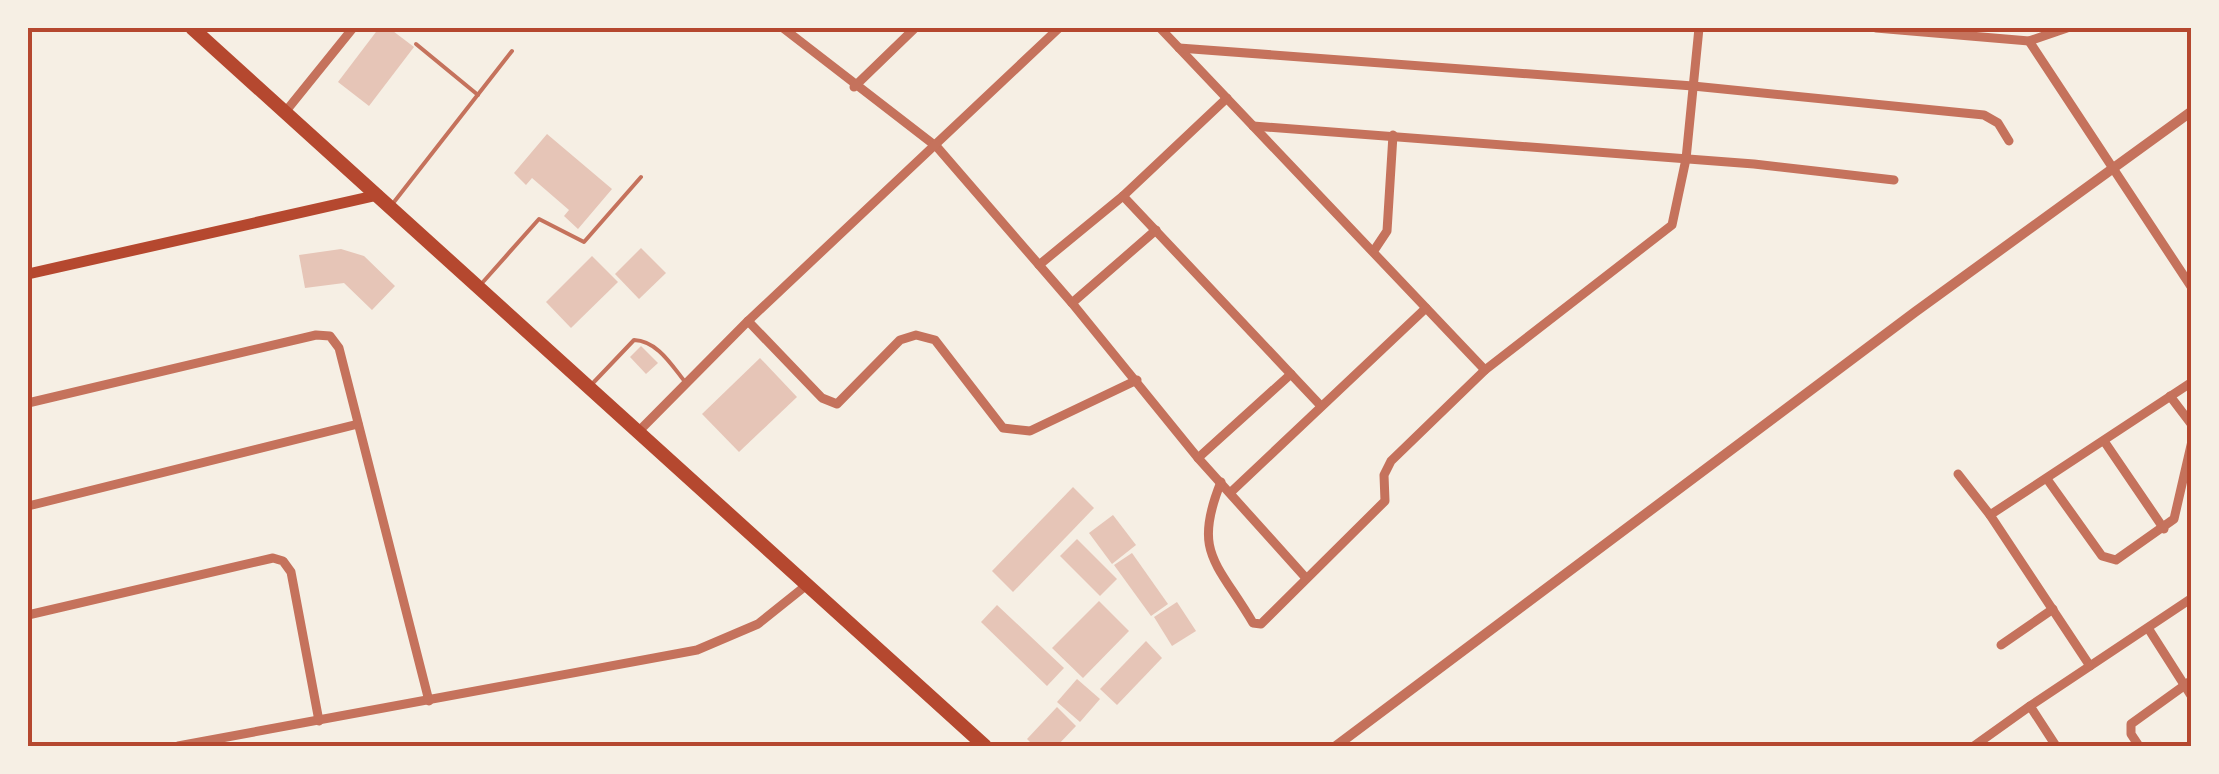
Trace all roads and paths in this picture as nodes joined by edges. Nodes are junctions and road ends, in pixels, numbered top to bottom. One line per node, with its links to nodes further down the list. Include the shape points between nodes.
1 (192, 28): 18 (highway)
2 (353, 28): 18 (street)
3 (783, 28): 15 (street)
4 (915, 28): 15 (street)
5 (1059, 28): 23 (street)
6 (1160, 28): 12 (street)
7 (1698, 28): 14 (street)
8 (1876, 28): 10 (street)
9 (2067, 28): 10 (street)
10 (2029, 41): 25 (street)
11 (416, 44): 16 (lane)
12 (1180, 48): 14 (street); 17 (street)
13 (512, 51): 16 (lane)
14 (1693, 86): 22 (street, via 1984,115); 24 (street)
15 (854, 87): 23 (street)
16 (480, 96): 30 (lane)
17 (1226, 98): 20 (street); 29 (street)
18 (286, 111): 28 (highway)
19 (2192, 111): 25 (street)
20 (1254, 126): 21 (street); 32 (street)
21 (1393, 135): 24 (street); 32 (street, via 1387,231)
22 (2009, 141)
23 (936, 147): 33 (street); 39 (street)
24 (1686, 158): 27 (street); 40 (street, via 1672,225)
25 (2113, 169): 36 (street); 77 (street)
26 (641, 177): 35 (lane, via 584,242 538,218)
27 (1894, 180)
28 (378, 194): 30 (highway); 34 (main road)
29 (1123, 196): 31 (street); 33 (street)
30 (391, 206): 35 (highway)
31 (1156, 230): 37 (street); 41 (street)
32 (1375, 249): 38 (street)
33 (1039, 265): 37 (street)
34 (28, 274)
35 (479, 286): 45 (highway)
36 (2192, 288)
37 (1072, 302): 42 (street)
38 (1426, 308): 40 (street); 48 (street)
39 (748, 321): 42 (street, via 822,398 838,404 900,340 935,340 1004,428 1018,432); 44 (street)
40 (1485, 370): 62 (street, via 1391,461 1385,501)
41 (1291, 374): 48 (street); 54 (street)
42 (1137, 380): 54 (street)
43 (2192, 382): 46 (street)
44 (686, 383): 45 (lane, via 656,348 634,340); 51 (street)
45 (590, 387): 51 (highway)
46 (2170, 396): 50 (street); 52 (street)
47 (28, 403): 49 (street, via 316,335 330,336 339,348)
48 (1321, 406): 58 (street)
49 (358, 424): 59 (street); 72 (street)
50 (2192, 425)
51 (639, 431): 63 (highway)
52 (2104, 441): 56 (street); 61 (street)
53 (2192, 441): 61 (street, via 2176,514)
54 (1198, 458): 57 (street)
55 (1958, 474): 60 (street)
56 (2048, 479): 60 (street); 61 (street, via 2108,560)
57 (1220, 482): 58 (street); 62 (street, via 1209,511 1207,546 1252,623 1267,621)
58 (1230, 492): 62 (street)
59 (28, 506)
60 (1990, 515): 65 (street)
61 (2164, 529)
62 (1305, 578)
63 (804, 587): 72 (street, via 758,624 697,650); 76 (highway)
64 (2192, 598): 67 (street)
65 (2053, 609): 68 (street); 69 (street)
66 (28, 615): 74 (street, via 273,558 284,561)
67 (2148, 628): 69 (street); 70 (street)
68 (2000, 645)
69 (2090, 666): 73 (street)
70 (2188, 682): 71 (street); 80 (street, via 2131,724)
71 (2192, 698)
72 (429, 701): 74 (street)
73 (2030, 706): 78 (street); 79 (street)
74 (320, 720): 75 (street)
75 (178, 746)
76 (985, 746)
77 (1336, 746)
78 (1974, 746)
79 (2056, 746)
80 (2139, 746)

